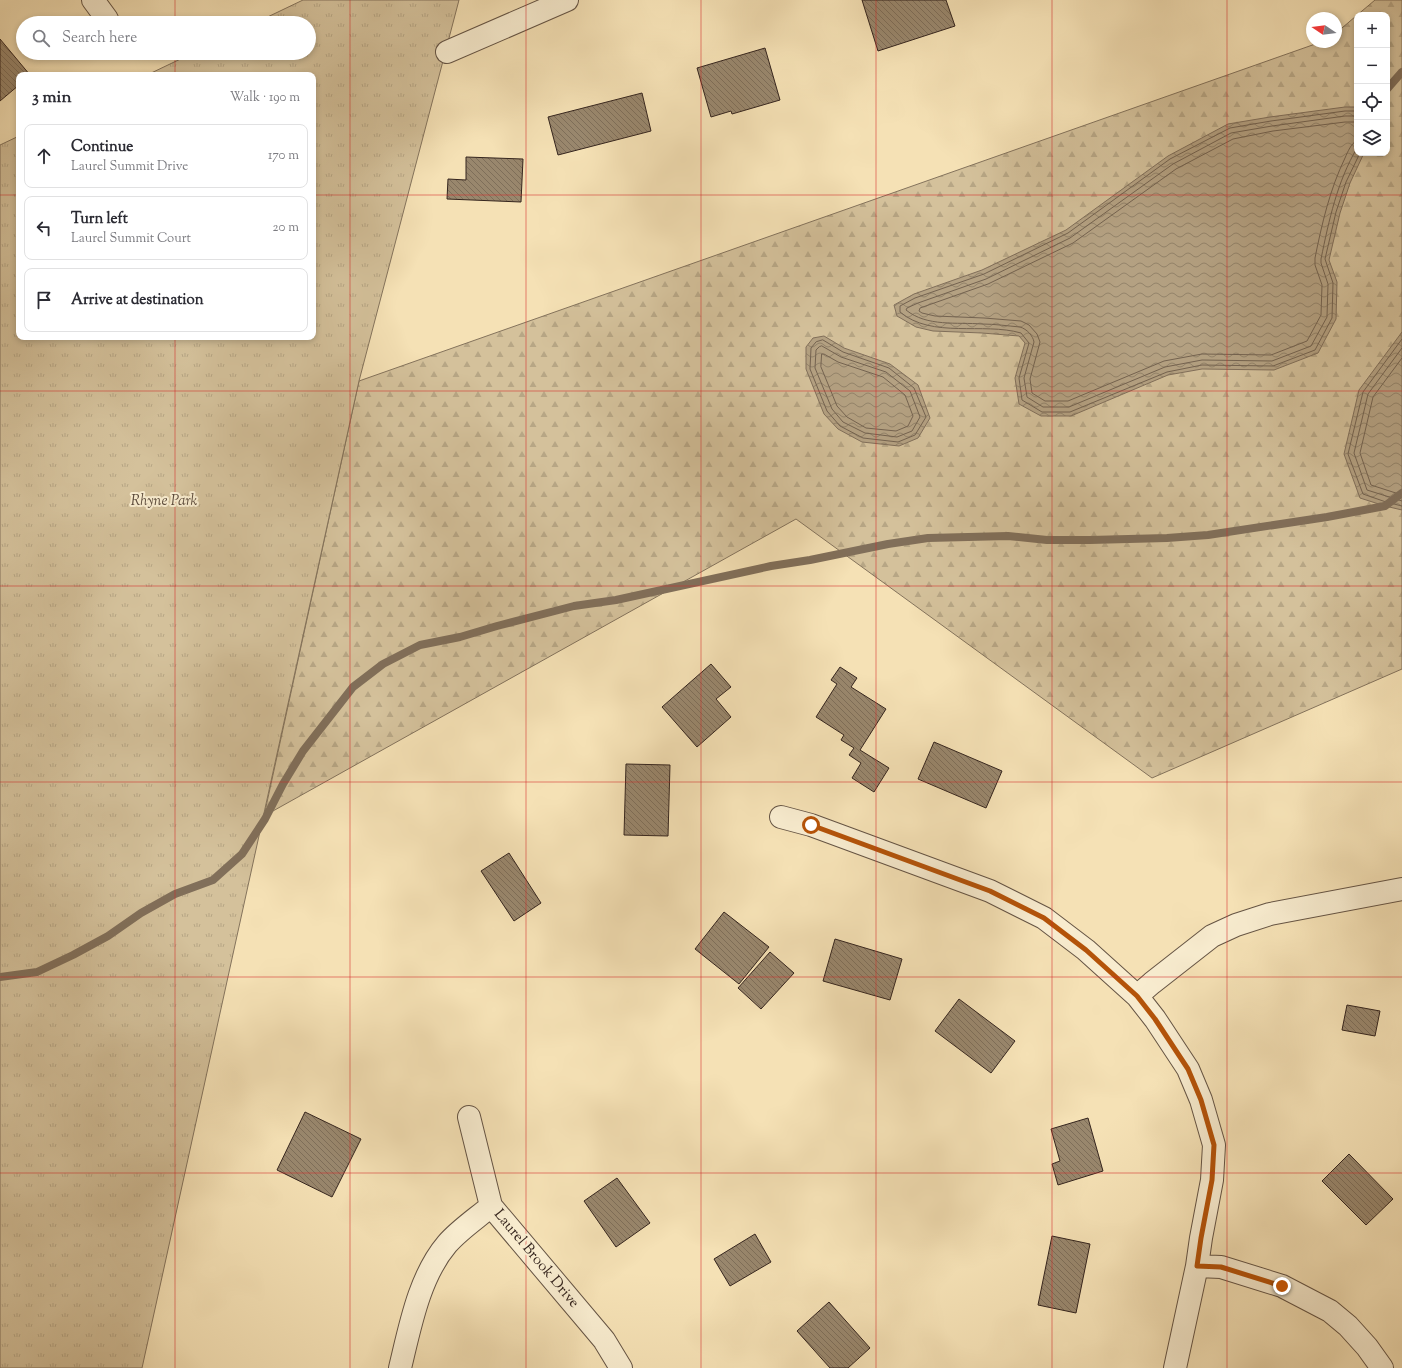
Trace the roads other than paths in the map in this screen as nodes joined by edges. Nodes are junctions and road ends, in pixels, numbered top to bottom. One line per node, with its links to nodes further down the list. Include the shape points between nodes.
1 (93, 0): 3 (street)
2 (567, 0): 4 (street)
3 (105, 16)
4 (447, 52)
5 (781, 817): 7 (street, via 811,825 990,891 1044,918 1086,950)
6 (1402, 889): 7 (street, via 1270,914 1236,925 1212,936)
7 (1137, 996): 10 (street, via 1188,1069 1201,1100 1214,1145 1212,1180)
8 (469, 1117): 9 (street, Laurel Brook Drive)
9 (491, 1206): 11 (street, via 448,1242 428,1273); 12 (street, Laurel Brook Drive, via 604,1340)
10 (1197, 1266): 13 (street); 14 (street, via 1221,1267 1282,1286 1330,1311 1348,1326)
11 (400, 1368)
12 (621, 1368)
13 (1175, 1368)
14 (1382, 1368)

